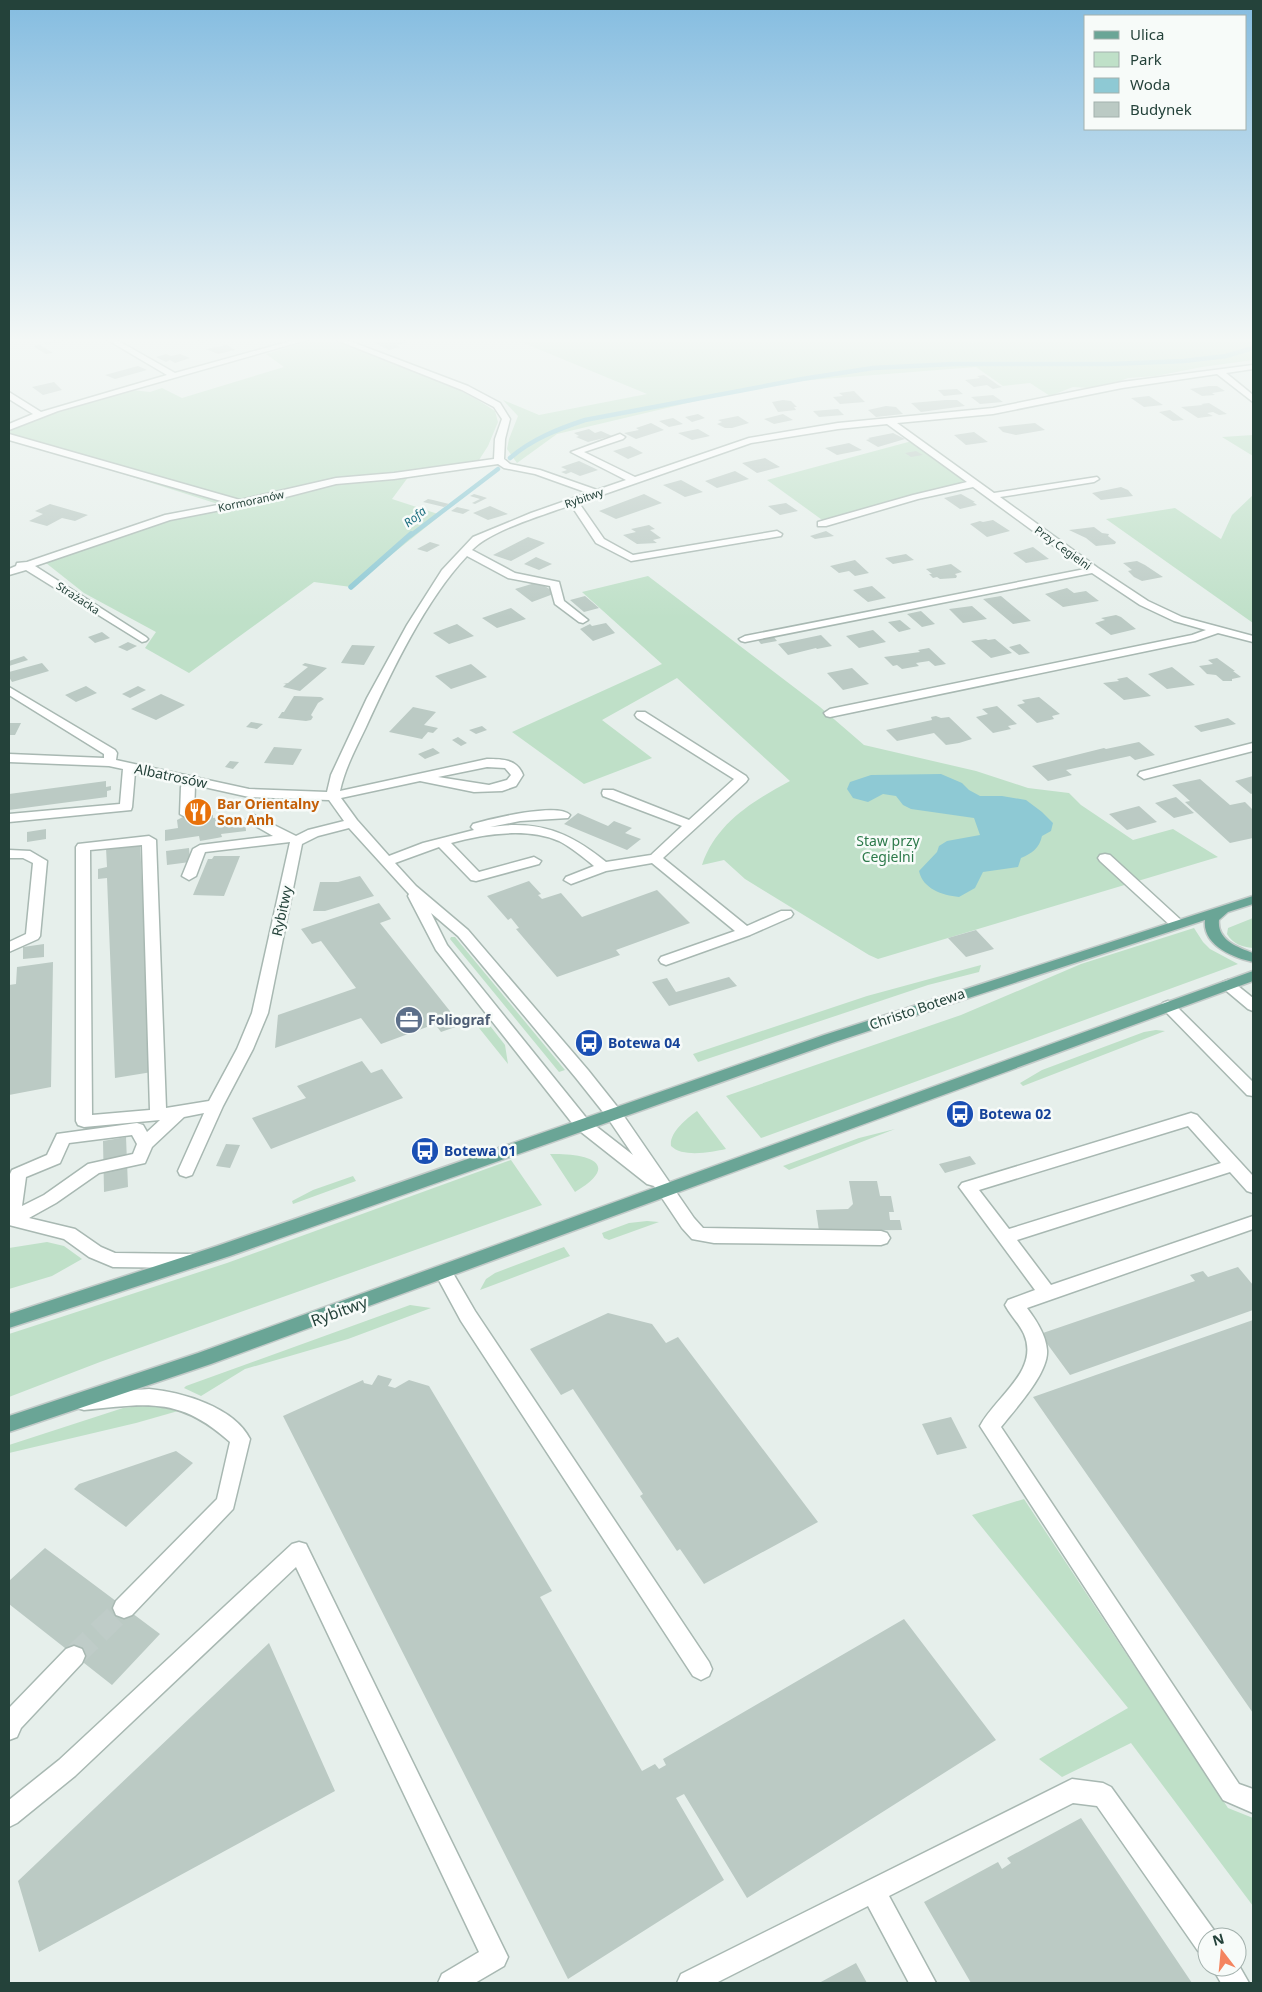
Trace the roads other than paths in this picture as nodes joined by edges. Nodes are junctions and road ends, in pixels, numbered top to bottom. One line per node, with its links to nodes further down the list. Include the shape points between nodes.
1 (502, 432): 6 (street)
2 (803, 432): 8 (street, Rybitwy, via 749,441)
3 (903, 432): 9 (street, Przy Cegielni)
4 (9, 437): 13 (street)
5 (620, 437): 8 (street, via 576,452)
6 (500, 461): 10 (street, via 507,466 537,472); 13 (street, Kormoranów, via 336,481)
7 (1094, 478): 11 (street)
8 (633, 480): 10 (street, Rybitwy)
9 (973, 484): 11 (street, Przy Cegielni); 14 (street)
10 (597, 493): 12 (street, Rybitwy)
11 (991, 496): 19 (street, Przy Cegielni)
12 (573, 501): 15 (street, via 600,541 631,558); 16 (street, Rybitwy, via 477,538)
13 (241, 503): 17 (street, Kormoranów, via 168,517)
14 (822, 524)
15 (777, 534)
16 (466, 551): 20 (street, via 512,576 555,584 559,602); 36 (street, Rybitwy, via 446,572 373,698 337,775)
17 (26, 565): 18 (street, Strażacka); 22 (street, Strażacka)
18 (11, 568)
19 (1094, 570): 21 (street, Przy Cegielni, via 1156,610); 23 (street)
20 (583, 620)
21 (1216, 630): 24 (street, Przy Cegielni); 26 (street, via 1196,638)
22 (142, 639)
23 (745, 639)
24 (1253, 639)
25 (9, 690): 30 (street, via 111,753)
26 (830, 713)
27 (641, 715): 42 (street, via 742,779)
28 (1253, 747): 32 (street)
29 (9, 758): 30 (street, Albatrosów)
30 (109, 762): 31 (street, Albatrosów)
31 (129, 767): 34 (street, Albatrosów); 39 (street, via 126,807)
32 (1144, 775)
33 (422, 778): 33 (street, Albatrosów, via 494,763 511,766 518,775 510,785 489,789); 36 (street, Albatrosów)
34 (191, 780): 36 (street, Albatrosów, via 249,793); 37 (street, via 187,787)
35 (608, 793): 42 (street)
36 (333, 796): 41 (street)
37 (187, 814)
38 (564, 816): 43 (street, via 518,816 478,827)
39 (9, 818)
40 (254, 819): 44 (street)
41 (352, 823): 44 (street); 49 (street)
42 (691, 825): 47 (street)
43 (466, 834): 45 (street); 51 (street, via 527,830 561,838 585,850)
44 (293, 839): 52 (street, via 200,849); 68 (street, Rybitwy, via 260,1013)
45 (442, 842): 49 (street); 50 (street, via 476,877)
46 (9, 854): 60 (street, via 25,854 40,861 33,936)
47 (655, 858): 51 (street); 59 (street)
48 (1105, 858): 58 (street)
49 (387, 861): 54 (street)
50 (534, 862)
51 (603, 868): 53 (street)
52 (189, 876)
53 (571, 880)
54 (411, 889): 70 (street, via 463,933); 73 (street, via 441,947)
55 (1253, 900): 56 (main road, Christo Botewa)
56 (1229, 907): 58 (main road, Christo Botewa); 61 (main road, via 1212,918 1212,930 1226,946)
57 (786, 914): 59 (street)
58 (1177, 924): 70 (main road, Christo Botewa)
59 (745, 932): 62 (street)
60 (9, 948)
61 (1253, 958)
62 (666, 960)
63 (1253, 976): 64 (main road)
64 (1228, 985): 65 (main road); 66 (street)
65 (1168, 1006): 67 (street); 80 (main road)
66 (1253, 1006)
67 (1253, 1091)
68 (215, 1106): 69 (street); 78 (street, Rybitwy)
69 (180, 1111): 71 (street); 75 (street)
70 (613, 1113): 73 (main road, Christo Botewa); 80 (street)
71 (158, 1115): 72 (street); 72 (street, via 149,840 83,847)
72 (84, 1121): 74 (street, via 71,1127)
73 (582, 1124): 80 (street); 85 (main road)
74 (63, 1138): 75 (street, via 137,1129); 77 (street, via 54,1159)
75 (145, 1144): 81 (street, via 140,1159 94,1168 50,1199)
76 (1233, 1165): 79 (street); 83 (street); 83 (street, via 1191,1119 968,1187)
77 (14, 1171): 81 (street)
78 (186, 1171)
79 (1253, 1187)
80 (666, 1191): 84 (street, via 698,1234); 86 (main road, Rybitwy)
81 (10, 1219): 85 (street, via 69,1234 95,1252 114,1260)
82 (1253, 1222): 87 (street)
83 (1004, 1236): 87 (street)
84 (881, 1238)
85 (198, 1260): 88 (main road)
86 (444, 1273): 89 (main road, Rybitwy, via 204,1360); 93 (street, via 468,1316)
87 (1047, 1293): 95 (street, via 1014,1304 1030,1325 1038,1353 1032,1371 990,1426 1231,1792)
88 (9, 1321)
89 (73, 1403): 90 (main road, Rybitwy); 91 (street, via 149,1396 179,1400 211,1414 240,1439 226,1503)
90 (9, 1424)
91 (124, 1608)
92 (74, 1656): 94 (street)
93 (701, 1670)
94 (10, 1724)
95 (1253, 1801)
96 (9, 1815): 99 (street, via 67,1768 299,1551 495,1957)
97 (874, 1892): 98 (street, via 1072,1791 1103,1795); 100 (street); 101 (street)
98 (1197, 1928)
99 (451, 1983)
100 (690, 1983)
101 (923, 1983)

